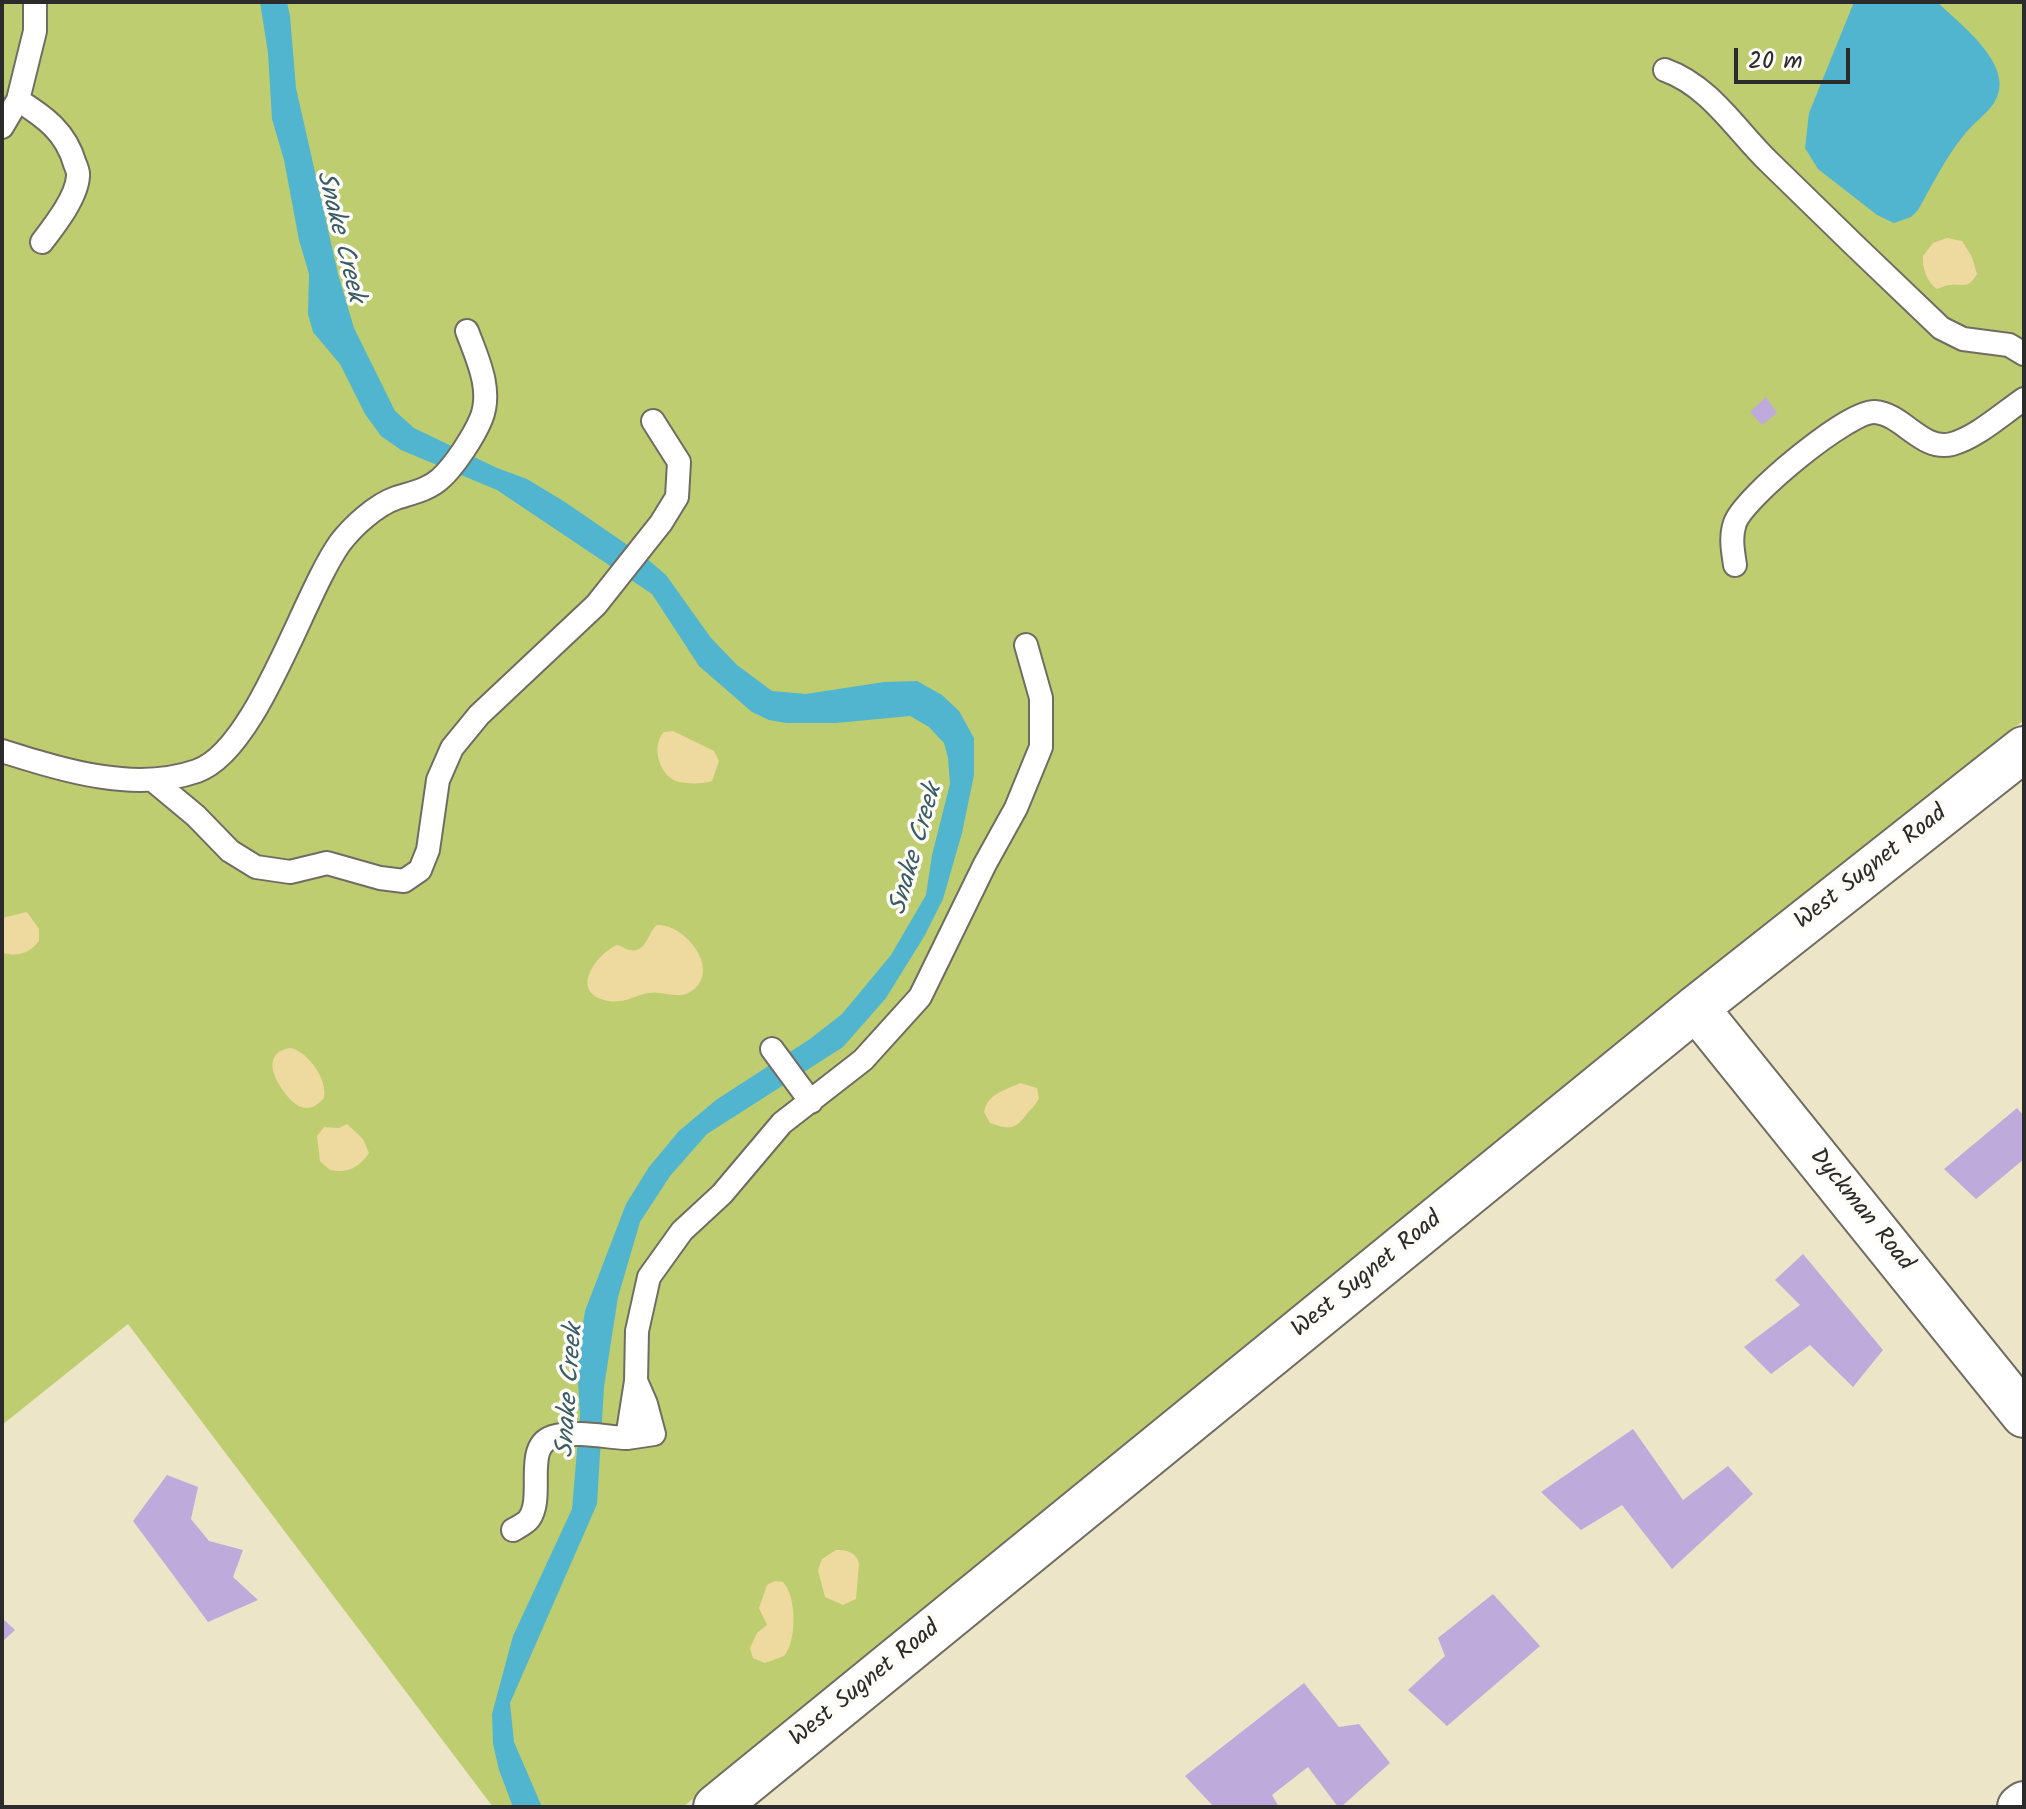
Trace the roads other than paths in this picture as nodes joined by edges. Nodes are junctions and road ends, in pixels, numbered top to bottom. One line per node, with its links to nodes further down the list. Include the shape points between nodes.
1 (35, 2): 3 (lane, via 35,31)
2 (1665, 70): 7 (lane, via 1680,75 1724,112 1941,328 1963,339 2009,345)
3 (18, 100): 4 (lane); 5 (lane, via 50,120 71,151 79,175 69,202)
4 (2, 127)
5 (42, 242)
6 (467, 331): 14 (lane, via 484,380 485,400 469,441 441,479 393,499 341,541 236,739 200,771)
7 (2024, 354)
8 (2024, 399): 10 (lane, via 1949,445 1933,444 1873,411 1848,421 1753,496 1735,521)
9 (653, 421): 14 (lane, via 679,462 677,497 596,605 479,715 452,748 438,780 420,870 404,881 327,863 290,872 256,867 230,851)
10 (1735, 565)
11 (1026, 645): 17 (lane, via 1041,698 1041,747 1016,808 920,997 863,1060)
12 (2024, 749): 15 (street, West Sugnet Road)
13 (2, 751): 14 (lane, via 71,772)
14 (154, 781)
15 (1696, 1008): 18 (street, Dyckman Road); 20 (street, West Sugnet Road)
16 (772, 1049): 17 (lane)
17 (811, 1102): 19 (lane, via 782,1123 722,1194 682,1231 649,1277 637,1331 636,1381 654,1434 555,1436 542,1443 536,1455 535,1508 528,1521)
18 (2024, 1415)
19 (513, 1530)
20 (716, 1807)

